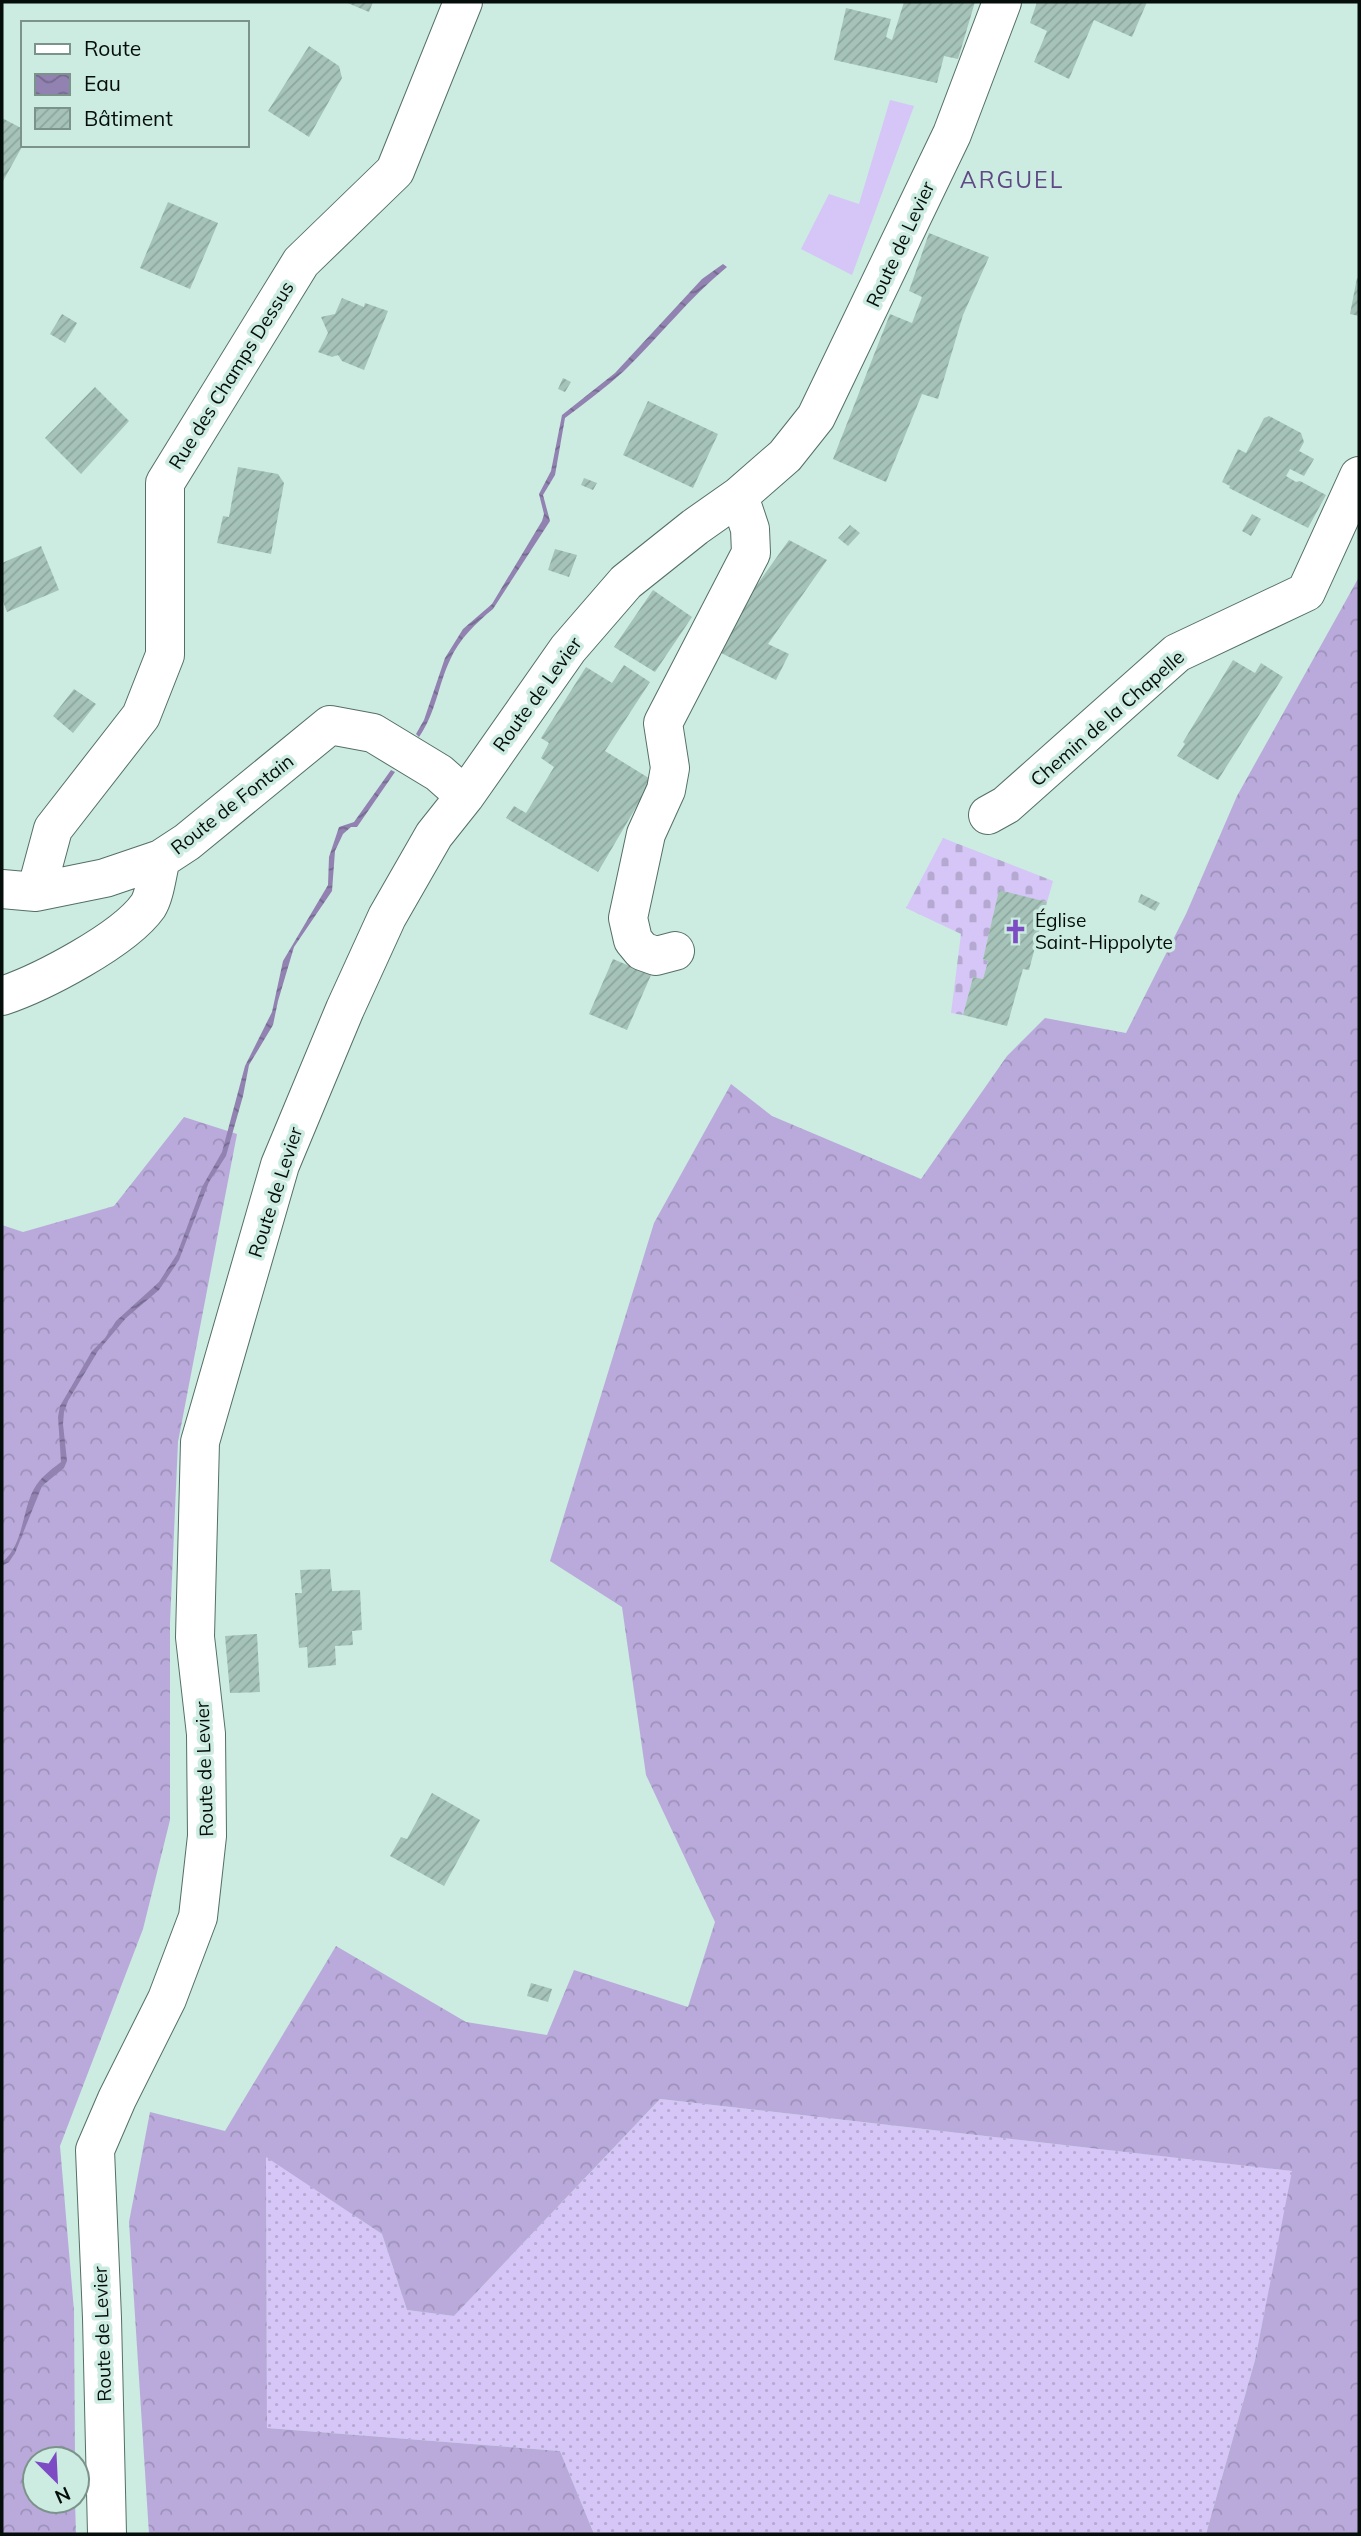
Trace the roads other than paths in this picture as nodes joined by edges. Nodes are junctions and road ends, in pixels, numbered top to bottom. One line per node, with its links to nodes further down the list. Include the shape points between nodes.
1 (463, 2): 8 (street, Rue des Champs Dessus, via 395,172 301,261 164,483 165,655 141,716 52,829)
2 (1002, 2): 4 (street, Route de Levier, via 952,134 816,417 785,456)
3 (1359, 476): 6 (street, Chemin de la Chapelle, via 1306,592 1177,653 1006,805)
4 (739, 496): 5 (street, Route de Levier, via 626,582 568,649); 9 (street, via 750,529 751,553 663,723 670,768 666,790 646,834 628,918 633,940 642,951 656,956)
5 (465, 796): 7 (street, Route de Fontain, via 439,773 373,733 330,725); 11 (street, Route de Levier, via 434,835 387,918 280,1166 200,1442 195,1637 206,1734 208,1836 198,1917 167,1999 95,2150)
6 (988, 814)
7 (161, 859): 8 (street, Route de Fontain, via 105,878); 10 (street, via 148,905 112,939)
8 (19, 890)
9 (675, 951)
10 (2, 996)
11 (107, 2534)

